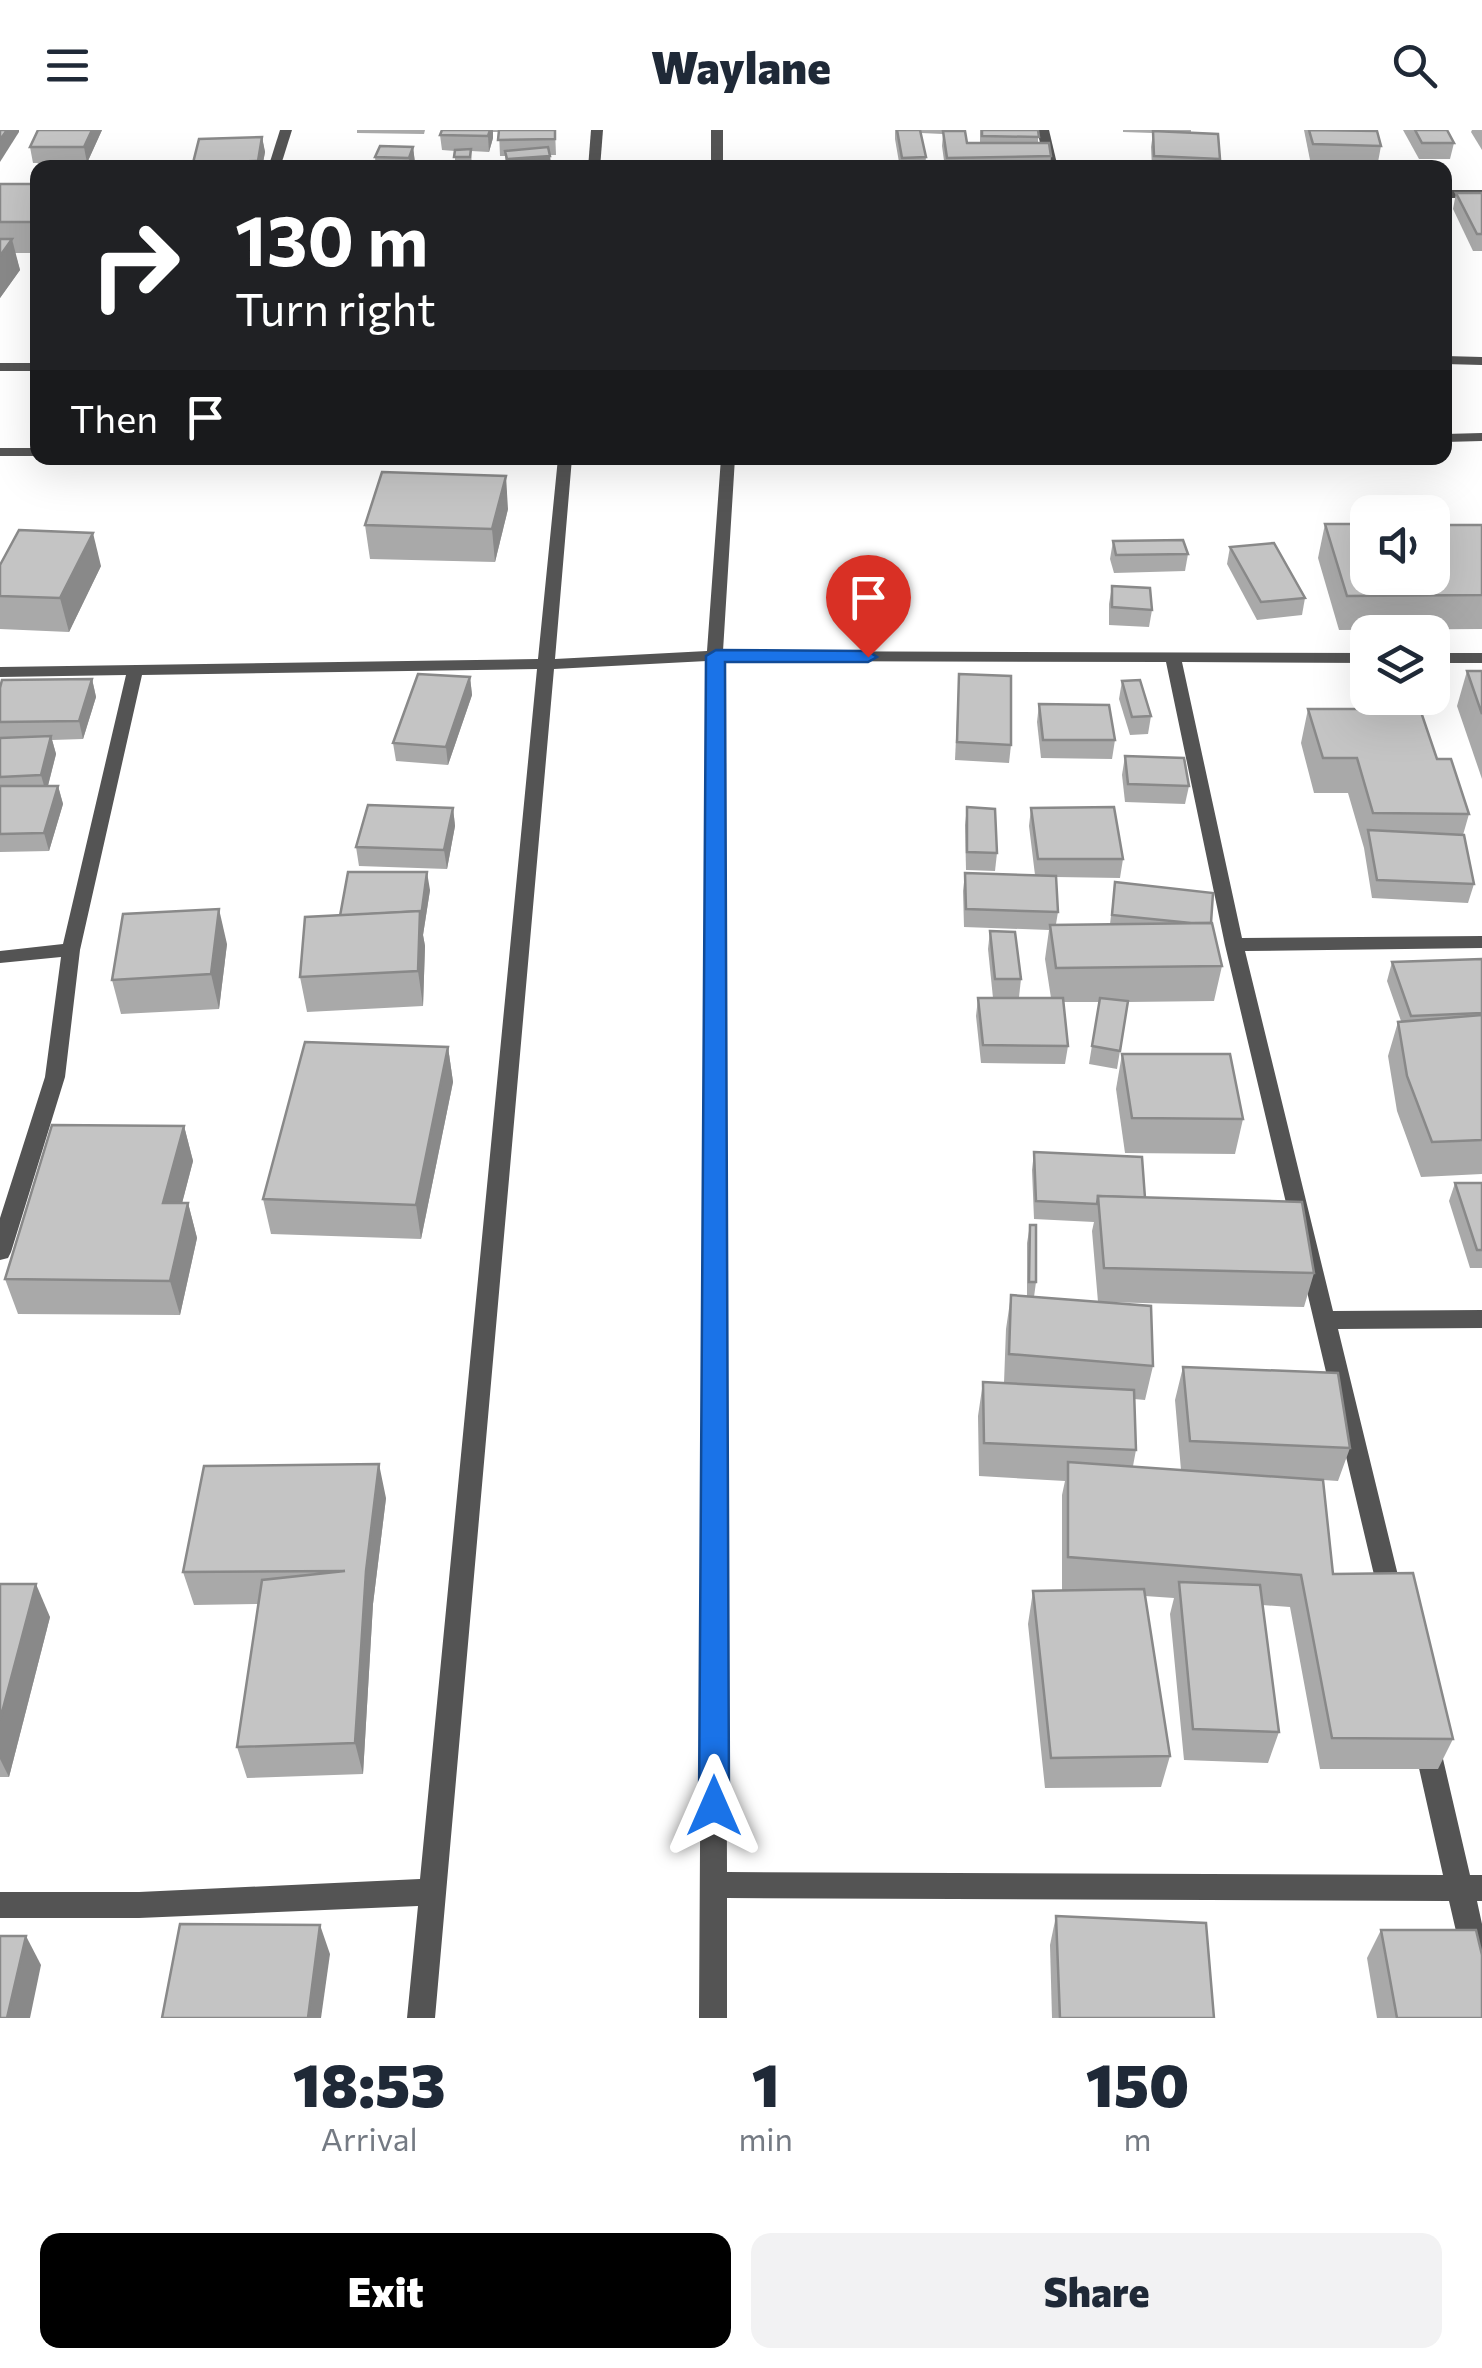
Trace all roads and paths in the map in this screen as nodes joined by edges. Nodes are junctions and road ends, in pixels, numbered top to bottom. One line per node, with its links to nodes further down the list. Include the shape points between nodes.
1 (286, 130): 5 (street)
2 (598, 130): 6 (street)
3 (716, 130): 7 (street)
4 (1044, 130): 8 (street)
5 (277, 160)
6 (595, 160)
7 (716, 160)
8 (1050, 160)
9 (1452, 194): 10 (street)
10 (1482, 194)
11 (1452, 360): 12 (street)
12 (1482, 360)
13 (0, 366): 14 (street)
14 (30, 366)
15 (1452, 438): 16 (street)
16 (1482, 438)
17 (0, 452): 18 (street)
18 (30, 452)
19 (564, 465): 26 (street)
20 (728, 465): 21 (street)
21 (716, 656): 22 (street); 26 (street); 38 (street)
22 (1173, 658): 23 (street); 30 (street)
23 (1350, 658)
24 (1450, 658): 25 (street)
25 (1482, 658)
26 (547, 664): 27 (street); 40 (street)
27 (135, 670): 28 (street); 31 (street)
28 (0, 672)
29 (1482, 942): 30 (street)
30 (1234, 946): 34 (street)
31 (71, 950): 32 (street); 33 (street, via 55,1077)
32 (0, 958)
33 (0, 1252)
34 (1326, 1320): 35 (street); 36 (street)
35 (1482, 1320)
36 (1398, 1623)
37 (1420, 1718): 39 (street)
38 (714, 1885): 39 (street); 44 (street)
39 (1471, 1888): 42 (street)
40 (432, 1892): 41 (street); 43 (street)
41 (0, 1905)
42 (1482, 1983)
43 (421, 2018)
44 (714, 2018)

